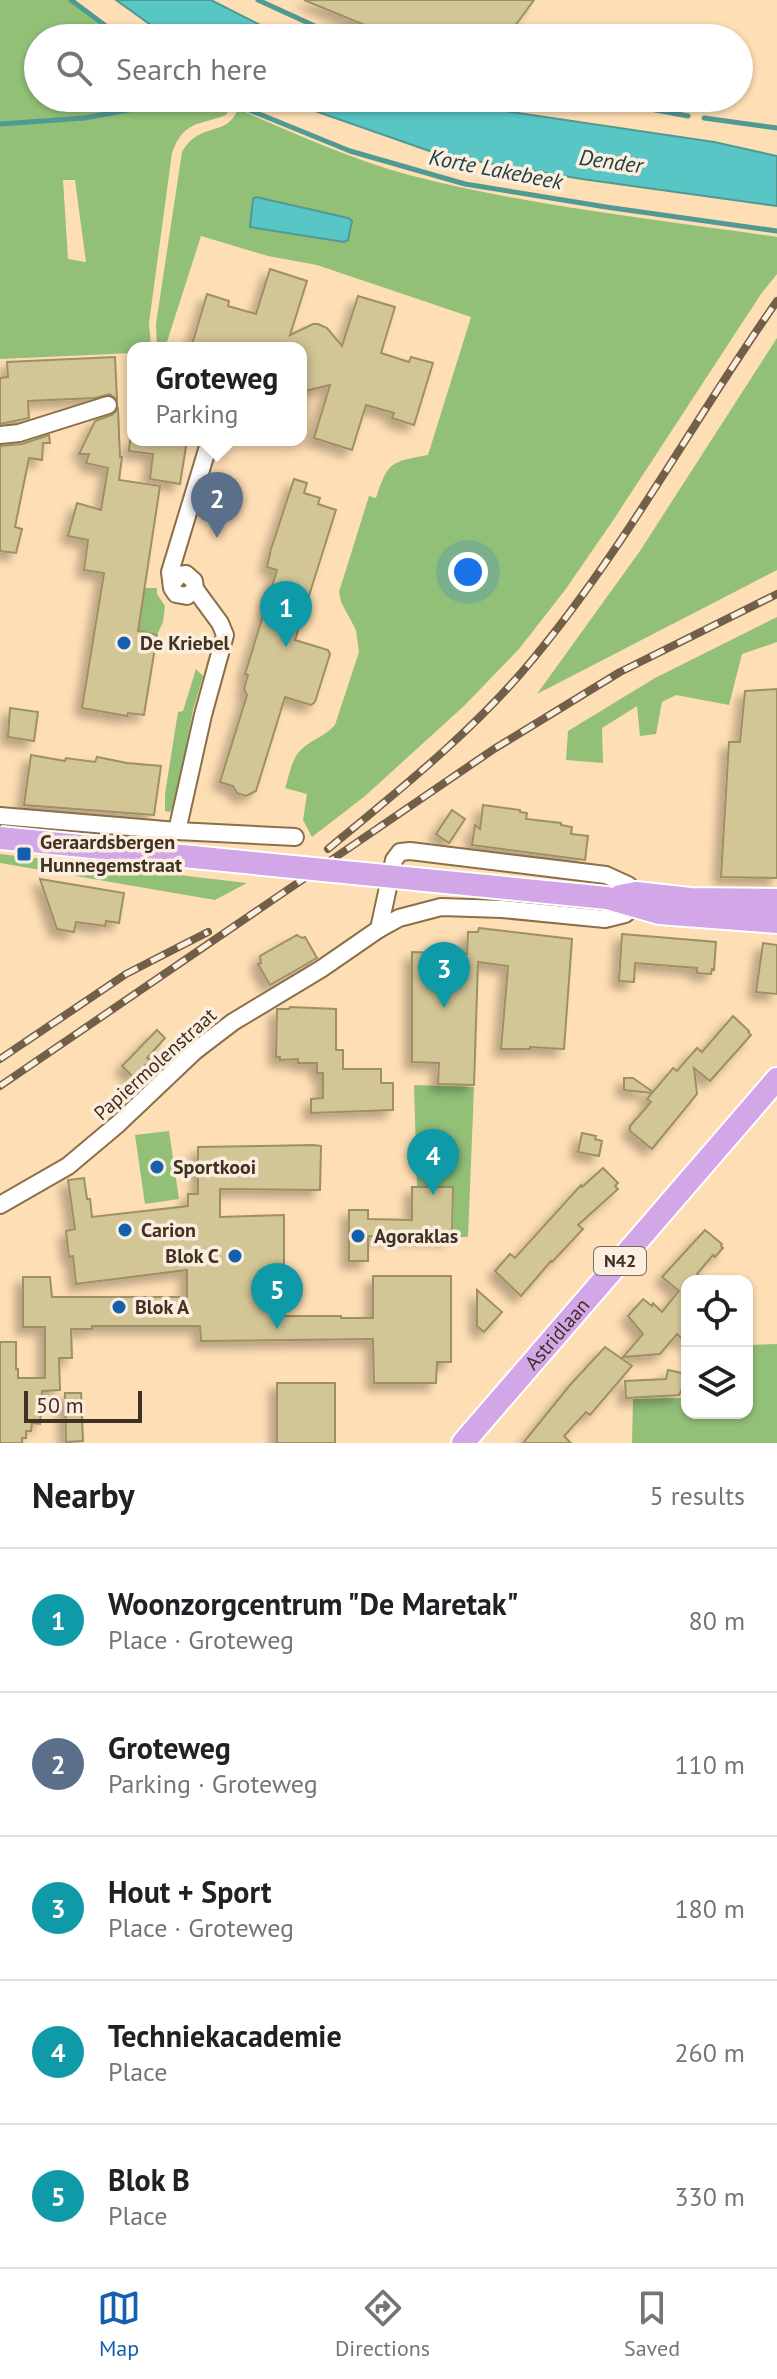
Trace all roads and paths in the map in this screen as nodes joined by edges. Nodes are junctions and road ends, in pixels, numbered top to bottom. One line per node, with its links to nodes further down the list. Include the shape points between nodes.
1 (108, 405): 2 (street)
2 (0, 435)
3 (208, 446): 5 (street, via 170,572 220,623 225,635)
4 (0, 816): 5 (street)
5 (177, 831): 6 (street)
6 (295, 837)
7 (0, 838): 8 (main road, bridge)
8 (635, 900): 9 (main road); 10 (main road, via 659,913); 11 (street, Papiermolenstraat, via 625,914 605,919 441,907); 11 (street, via 628,885 606,875 400,852)
9 (777, 900)
10 (777, 922)
11 (379, 929): 13 (street, Papiermolenstraat, via 233,1022 68,1166)
12 (777, 1079): 14 (main road, Astridlaan / N42)
13 (0, 1205)
14 (463, 1443)

